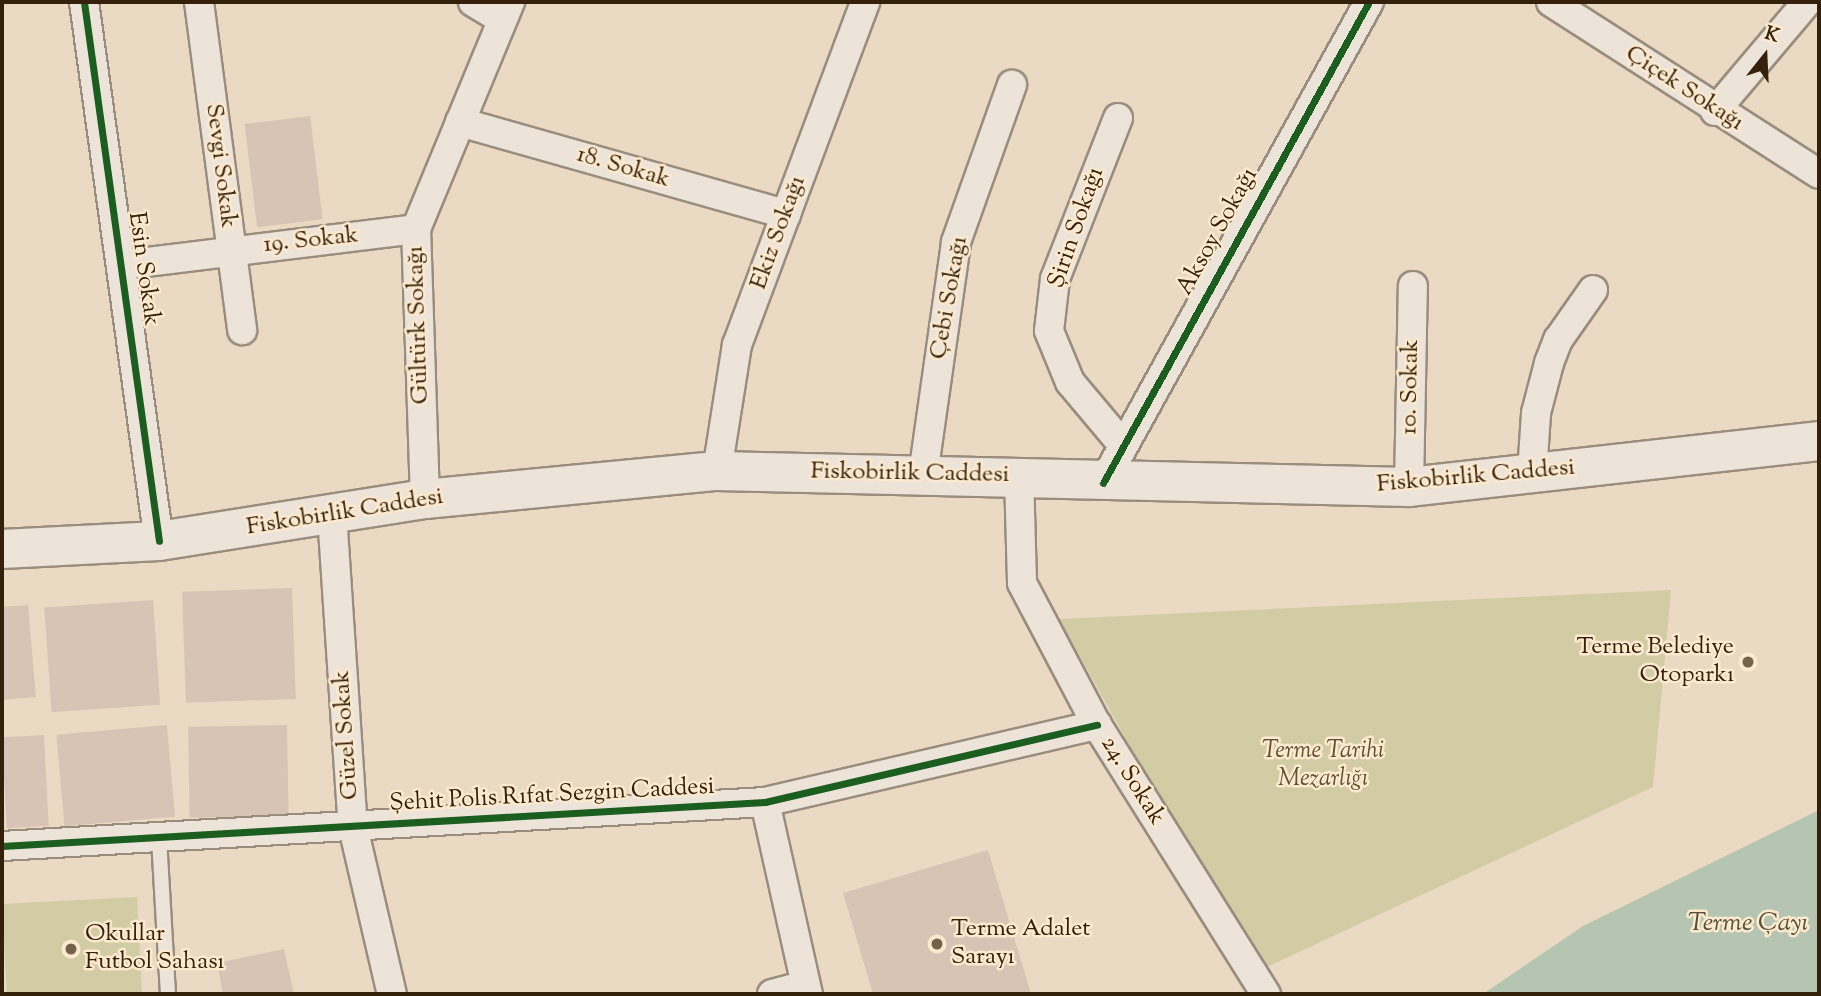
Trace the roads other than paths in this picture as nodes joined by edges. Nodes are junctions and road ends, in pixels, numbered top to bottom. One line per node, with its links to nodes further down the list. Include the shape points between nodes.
1 (84, 2): 17 (street, Esin Sokak)
2 (199, 2): 16 (street, Sevgi Sokak)
3 (473, 2): 8 (street)
4 (865, 2): 14 (street, Ekiz Sokağı)
5 (1369, 2): 22 (street, Aksoy Sokağı)
6 (1551, 2): 10 (street, Çiçek Sokağı)
7 (1807, 2): 10 (street)
8 (505, 10): 12 (street, Gültürk Sokağı)
9 (1012, 85): 25 (street, Çebi Sokağı, via 956,242)
10 (1715, 111): 13 (street, Çiçek Sokağı)
11 (1118, 118): 22 (street, Şirin Sokağı, via 1055,279 1049,331 1070,382)
12 (460, 122): 14 (street, 18. Sokak); 15 (street, Gültürk Sokağı)
13 (1819, 174)
14 (786, 214): 23 (street, Ekiz Sokağı, via 737,345)
15 (416, 229): 16 (street, 19. Sokak); 29 (street, Gültürk Sokağı)
16 (231, 249): 17 (street, 19. Sokak); 20 (street, Sevgi Sokak)
17 (123, 265): 31 (street, Esin Sokak)
18 (1413, 286): 28 (street, 10. Sokak)
19 (1593, 290): 24 (street, via 1558,340 1549,363 1536,413)
20 (242, 330)
21 (1819, 441): 24 (main road, Fiskobirlik Caddesi)
22 (1122, 444): 27 (street, Aksoy Sokağı)
23 (717, 471): 25 (main road, Fiskobirlik Caddesi); 29 (main road, Fiskobirlik Caddesi)
24 (1532, 474): 28 (main road, Fiskobirlik Caddesi)
25 (923, 475): 26 (main road, Fiskobirlik Caddesi)
26 (1019, 475): 27 (main road, Fiskobirlik Caddesi); 33 (street, 24. Sokak, via 1022,583)
27 (1103, 482): 28 (main road, Fiskobirlik Caddesi)
28 (1409, 487)
29 (425, 499): 30 (main road, Fiskobirlik Caddesi)
30 (332, 514): 31 (main road, Fiskobirlik Caddesi); 35 (street, Güzel Sokak)
31 (159, 541): 32 (main road, Fiskobirlik Caddesi)
32 (2, 549)
33 (1097, 725): 34 (street, Şehit Polis Rıfat Sezgin Caddesi); 42 (street, 24. Sokak)
34 (765, 802): 35 (street, Şehit Polis Rıfat Sezgin Caddesi); 38 (street)
35 (354, 827): 36 (street, Şehit Polis Rıfat Sezgin Caddesi); 40 (street, Güzel Sokak)
36 (159, 838): 37 (street, Şehit Polis Rıfat Sezgin Caddesi); 39 (lane)
37 (2, 845)
38 (807, 990): 41 (street)
39 (168, 994)
40 (392, 994)
41 (772, 994)
42 (1266, 994)

